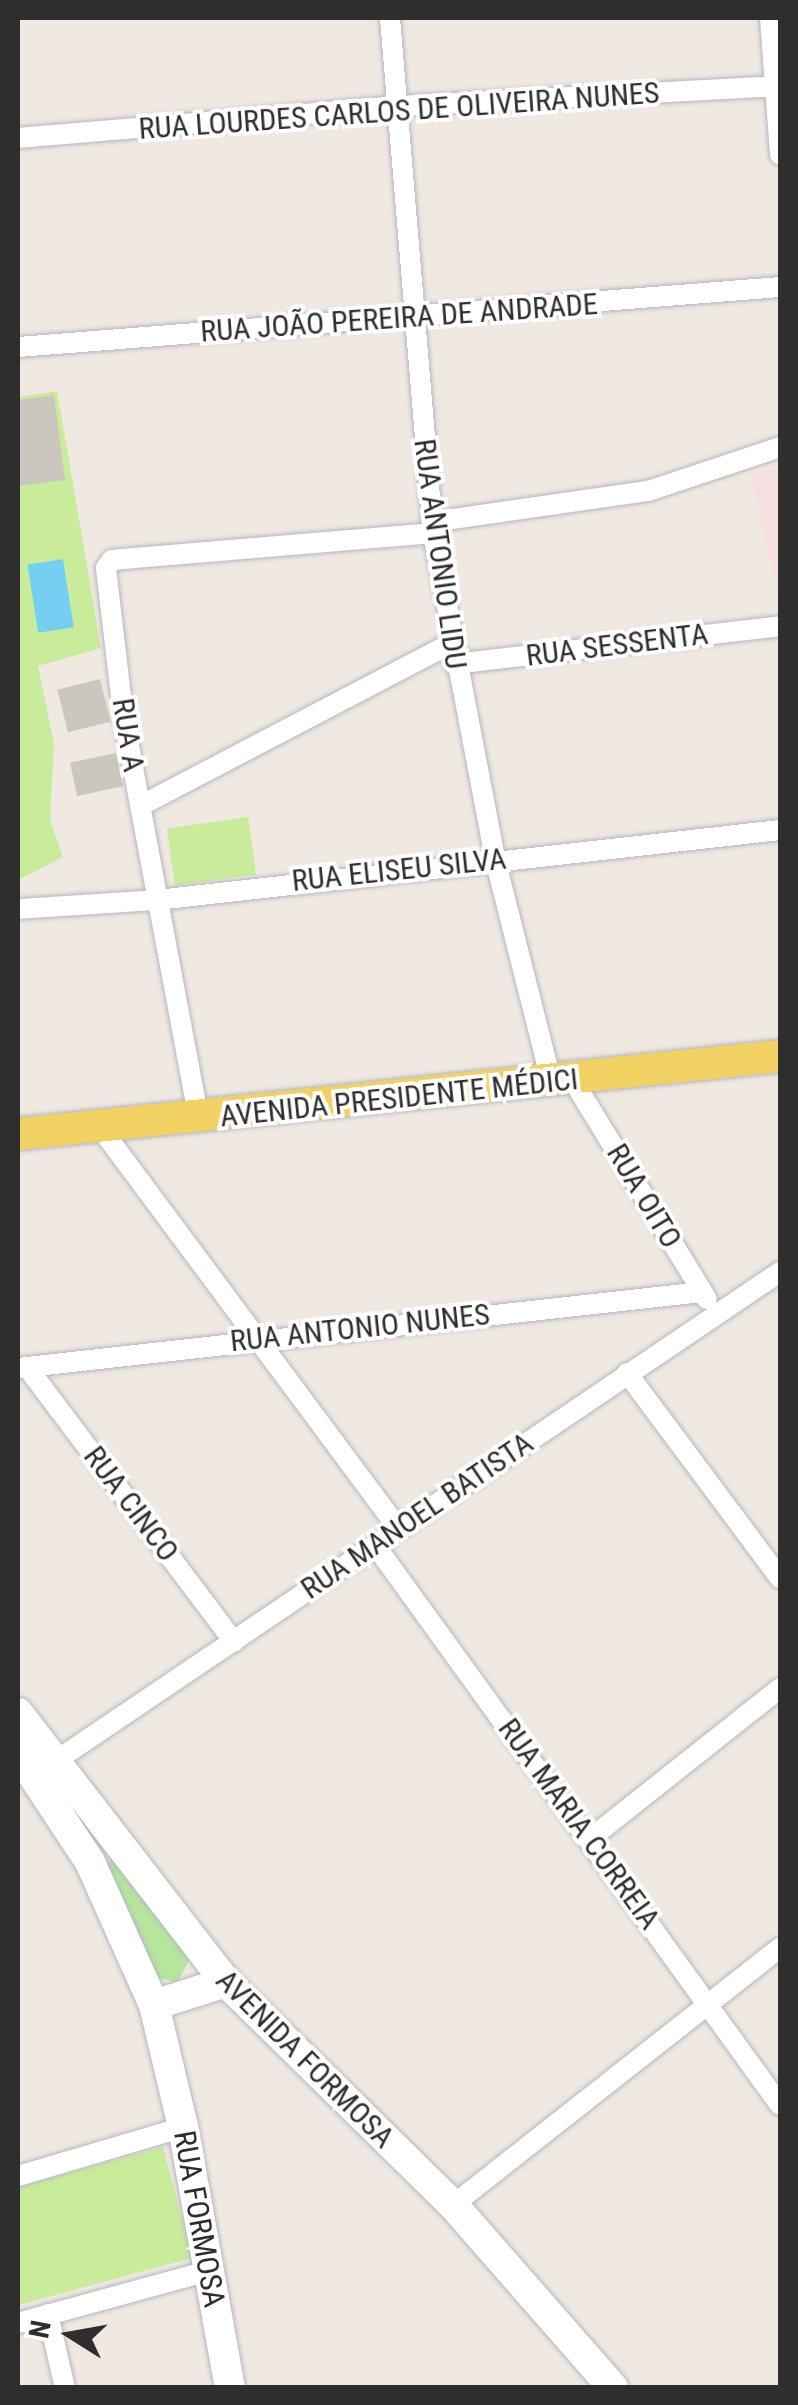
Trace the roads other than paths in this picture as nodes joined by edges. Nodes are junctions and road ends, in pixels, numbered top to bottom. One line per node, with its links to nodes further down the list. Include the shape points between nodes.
1 (390, 18): 4 (street, RUA ANTONIO LIDU)
2 (770, 18): 3 (street)
3 (778, 86): 4 (street, RUA LOURDES CARLOS DE OLIVEIRA NUNES); 6 (street)
4 (399, 106): 5 (street, RUA LOURDES CARLOS DE OLIVEIRA NUNES); 8 (street, RUA ANTONIO LIDU)
5 (18, 138)
6 (780, 155)
7 (780, 287): 8 (street, RUA JOÃO PEREIRA DE ANDRADE)
8 (414, 318): 9 (street, RUA JOÃO PEREIRA DE ANDRADE); 11 (street, RUA ANTONIO LIDU)
9 (18, 347)
10 (780, 446): 11 (street, via 648,491)
11 (432, 528): 13 (street, RUA ANTONIO LIDU); 14 (street, RUA A, via 112,560 106,568)
12 (780, 626): 13 (street, RUA SESSENTA)
13 (452, 654): 14 (street); 16 (street, RUA ANTONIO LIDU)
14 (140, 806): 17 (street, RUA A)
15 (780, 830): 16 (street, RUA ELISEU SILVA)
16 (495, 860): 17 (street, RUA ELISEU SILVA); 20 (street, RUA ANTONIO LIDU)
17 (157, 900): 18 (street, RUA ELISEU SILVA); 21 (street, RUA A)
18 (18, 910)
19 (780, 1056): 20 (main road, AVENIDA PRESIDENTE MÉDICI)
20 (561, 1080): 21 (main road, AVENIDA PRESIDENTE MÉDICI); 25 (street, RUA OITO)
21 (200, 1120): 22 (main road, AVENIDA PRESIDENTE MÉDICI)
22 (100, 1126): 23 (main road, AVENIDA PRESIDENTE MÉDICI); 27 (street)
23 (18, 1134)
24 (780, 1272): 26 (street, RUA MANOEL BATISTA)
25 (702, 1292): 26 (street, RUA OITO); 27 (street, RUA ANTONIO NUNES)
26 (716, 1313): 29 (street, RUA MANOEL BATISTA)
27 (262, 1337): 28 (street, RUA ANTONIO NUNES); 30 (street)
28 (22, 1367): 33 (street, RUA CINCO)
29 (627, 1374): 30 (street, RUA MANOEL BATISTA); 32 (street)
30 (398, 1528): 31 (street, RUA MANOEL BATISTA)
31 (375, 1545): 33 (street, RUA MANOEL BATISTA); 38 (street, RUA MARIA CORREIA)
32 (780, 1578)
33 (234, 1642): 37 (street, RUA MANOEL BATISTA)
34 (780, 1688): 38 (street)
35 (18, 1713): 37 (main road, AVENIDA FORMOSA)
36 (18, 1754): 39 (main road, AVENIDA FORMOSA)
37 (54, 1762): 39 (main road, AVENIDA FORMOSA)
38 (590, 1838): 42 (street, RUA MARIA CORREIA)
39 (101, 1853): 41 (main road, AVENIDA FORMOSA); 43 (main road, AVENIDA FORMOSA)
40 (780, 1948): 42 (street)
41 (226, 1982): 43 (main road); 48 (main road, AVENIDA FORMOSA)
42 (710, 2004): 45 (street, RUA MARIA CORREIA); 48 (street)
43 (154, 2005): 44 (main road, AVENIDA FORMOSA)
44 (168, 2052): 46 (main road, RUA FORMOSA)
45 (780, 2105)
46 (183, 2127): 47 (street); 49 (main road, RUA FORMOSA)
47 (18, 2176)
48 (453, 2205): 54 (main road, AVENIDA FORMOSA)
49 (208, 2271): 50 (street); 53 (main road, RUA FORMOSA)
50 (48, 2314): 51 (street); 52 (street)
51 (18, 2323)
52 (64, 2388)
53 (230, 2388)
54 (613, 2388)

